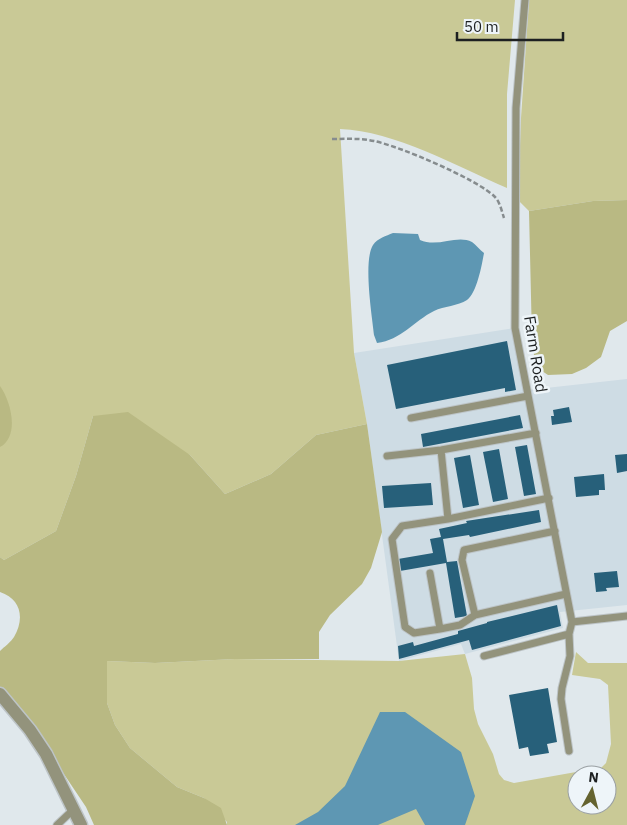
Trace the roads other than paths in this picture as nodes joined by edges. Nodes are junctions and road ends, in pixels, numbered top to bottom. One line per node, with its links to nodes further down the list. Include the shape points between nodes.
1 (525, 0): 2 (lane, Farm Road, via 516,108 515,328)
2 (528, 396): 3 (lane); 4 (lane, Farm Road)
3 (411, 418)
4 (536, 433): 5 (lane); 7 (lane, Farm Road)
5 (441, 450): 6 (lane); 8 (lane)
6 (387, 456)
7 (549, 498): 8 (lane); 9 (lane, Farm Road)
8 (448, 519): 15 (lane, via 402,526 392,539 405,627 414,633)
9 (555, 532): 11 (lane, Farm Road); 12 (lane, via 464,550 462,560)
10 (430, 573): 15 (lane)
11 (566, 594): 12 (lane); 14 (lane, Farm Road)
12 (475, 615): 15 (lane, via 460,625)
13 (627, 616): 14 (lane)
14 (572, 622): 16 (lane)
15 (440, 629)
16 (569, 634): 17 (lane); 19 (lane, via 570,656 562,699)
17 (484, 656)
18 (0, 694): 20 (street, via 46,754)
19 (569, 751)
20 (74, 809): 21 (lane); 22 (street)
21 (57, 825)
22 (81, 825)

